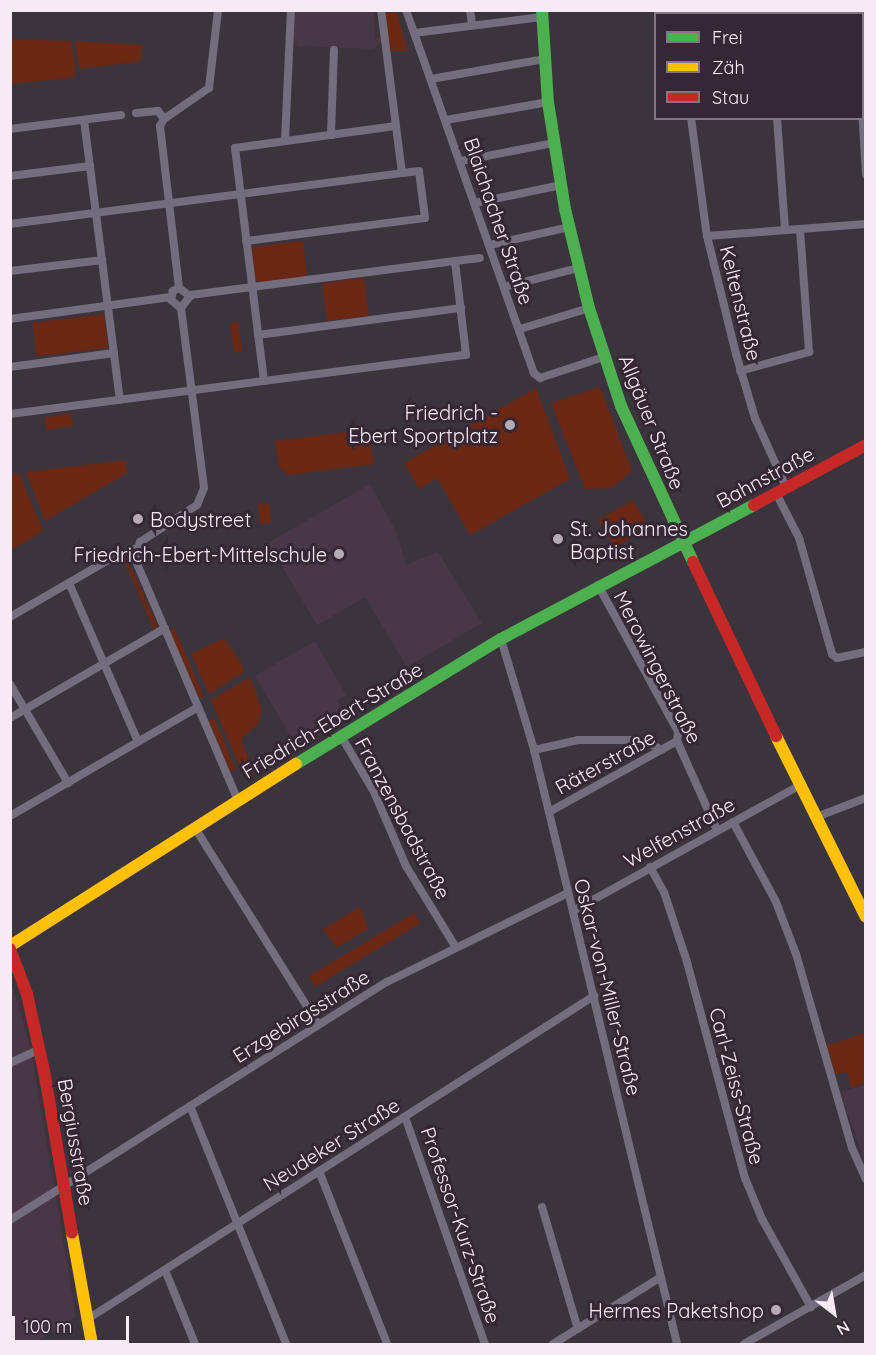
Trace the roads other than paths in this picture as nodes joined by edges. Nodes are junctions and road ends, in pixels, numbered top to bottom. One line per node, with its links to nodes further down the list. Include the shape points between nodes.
1 (218, 10): 15 (street, via 209,88)
2 (291, 10): 24 (street)
3 (381, 10): 21 (street)
4 (406, 10): 8 (street, Blaichacher Straße)
5 (470, 10): 7 (street)
6 (542, 14): 7 (street); 10 (street, Allgäuer Straße)
7 (472, 25): 8 (street)
8 (414, 33): 11 (street, Blaichacher Straße)
9 (334, 50): 23 (street)
10 (545, 58): 11 (street); 12 (street, Allgäuer Straße)
11 (431, 79): 17 (street, Blaichacher Straße)
12 (548, 102): 17 (street); 25 (street, Allgäuer Straße)
13 (136, 113): 15 (street, via 158,111)
14 (121, 115): 16 (street)
15 (164, 119): 33 (street, via 160,136)
16 (84, 120): 22 (street); 27 (street)
17 (446, 120): 26 (street, Blaichacher Straße)
18 (691, 120): 41 (street, Keltenstraße)
19 (777, 120): 40 (street)
20 (863, 120): 29 (street)
21 (396, 126): 23 (street); 28 (street)
22 (10, 129)
23 (330, 135): 24 (street)
24 (285, 141): 32 (street, via 235,148)
25 (554, 143): 26 (street); 31 (street, Allgäuer Straße)
26 (461, 161): 34 (street, Blaichacher Straße)
27 (90, 166): 30 (street); 35 (street)
28 (402, 173): 32 (street); 42 (street, via 419,171 425,218)
29 (866, 175)
30 (10, 176)
31 (561, 185): 34 (street); 38 (street, Allgäuer Straße)
32 (240, 194): 33 (street); 42 (street)
33 (168, 203): 35 (street); 51 (street)
34 (475, 203): 43 (street, Blaichacher Straße)
35 (96, 213): 36 (street); 45 (street)
36 (10, 224)
37 (866, 224): 39 (street)
38 (569, 227): 43 (street); 47 (street, Allgäuer Straße)
39 (800, 229): 40 (street); 64 (street, via 809,352)
40 (785, 230): 41 (street)
41 (707, 236): 64 (street, Keltenstraße)
42 (246, 241): 49 (street)
43 (490, 245): 50 (street, Blaichacher Straße)
44 (480, 258): 46 (street)
45 (102, 260): 48 (street); 54 (street)
46 (455, 261): 49 (street); 56 (street)
47 (578, 268): 50 (street); 57 (street, Allgäuer Straße)
48 (10, 272)
49 (252, 287): 52 (street); 60 (street)
50 (505, 287): 59 (street, Blaichacher Straße)
51 (179, 288): 52 (street); 53 (street)
52 (190, 295): 55 (street, via 189,303)
53 (171, 297): 54 (street); 55 (street, via 175,306)
54 (108, 306): 58 (street); 61 (street)
55 (181, 308): 66 (street)
56 (461, 308): 60 (street); 65 (street, via 466,355)
57 (590, 308): 59 (street); 62 (street, Allgäuer Straße)
58 (10, 319)
59 (520, 330): 62 (street, Blaichacher Straße, via 534,373 540,378)
60 (258, 335): 65 (street)
61 (114, 353): 63 (street); 67 (street)
62 (604, 357): 71 (street, Allgäuer Straße, via 636,443)
63 (10, 367)
64 (740, 371): 70 (street, Keltenstraße)
65 (264, 381): 66 (street)
66 (192, 390): 67 (street); 72 (street, via 204,481 201,496 188,512 145,537)
67 (120, 400): 68 (street)
68 (10, 414)
69 (866, 445): 70 (street, Bahnstraße)
70 (781, 490): 71 (street, Bahnstraße); 78 (street, Keltenstraße, via 832,654 837,658)
71 (682, 542): 74 (street, Friedrich-Ebert-Straße); 90 (street, Allgäuer Straße)
72 (137, 548): 73 (street); 76 (street, via 137,567)
73 (69, 584): 75 (street); 79 (street)
74 (598, 585): 77 (street, Friedrich-Ebert-Straße); 85 (street, Merowingerstraße, via 678,732)
75 (10, 617)
76 (165, 628): 79 (street); 81 (street)
77 (501, 639): 84 (street, Friedrich-Ebert-Straße); 87 (street, Oskar-von-Miller-Straße)
78 (866, 652)
79 (104, 664): 82 (street); 86 (street)
80 (10, 684): 82 (street)
81 (198, 707): 86 (street); 92 (street)
82 (25, 710): 83 (street); 89 (street)
83 (10, 718)
84 (341, 736): 92 (street, Friedrich-Ebert-Straße); 103 (street, Franzensbadstraße, via 374,792 406,866)
85 (678, 741): 88 (street, Räterstraße); 98 (street, Merowingerstraße)
86 (138, 742): 89 (street)
87 (534, 750): 88 (street, via 578,740 643,740); 93 (street, Oskar-von-Miller-Straße)
88 (662, 750): 93 (street, Räterstraße)
89 (68, 783): 94 (street)
90 (802, 784): 95 (street, Allgäuer Straße); 96 (street, Welfenstraße)
91 (866, 798): 95 (street)
92 (238, 800): 97 (street, Friedrich-Ebert-Straße)
93 (549, 812): 100 (street, Oskar-von-Miller-Straße)
94 (10, 816)
95 (819, 816): 102 (street, Allgäuer Straße)
96 (733, 822): 98 (street, Welfenstraße); 112 (street, via 776,902 797,955 852,1148)
97 (195, 828): 104 (street, Friedrich-Ebert-Straße); 106 (street)
98 (717, 830): 99 (street, Welfenstraße)
99 (651, 867): 101 (street, Welfenstraße); 120 (street, Carl-Zeiss-Straße, via 664,892 687,962 745,1178 765,1225)
100 (568, 894): 101 (street, Oskar-von-Miller-Straße); 103 (street, Erzgebirgsstraße)
101 (573, 911): 105 (street, Oskar-von-Miller-Straße)
102 (866, 917)
103 (455, 946): 106 (street, Erzgebirgsstraße)
104 (10, 947): 107 (street, Bergiusstraße, via 27,994)
105 (594, 996): 110 (street, Neudeker Straße); 119 (street, Oskar-von-Miller-Straße)
106 (318, 1024): 109 (street, Erzgebirgsstraße)
107 (40, 1049): 108 (street); 113 (street, Bergiusstraße)
108 (10, 1063)
109 (190, 1106): 113 (street, Erzgebirgsstraße); 116 (street)
110 (405, 1117): 111 (street, Neudeker Straße); 128 (street, Professor-Kurz-Straße)
111 (320, 1170): 116 (street, Neudeker Straße); 127 (street)
112 (866, 1179)
113 (64, 1188): 115 (street, Erzgebirgsstraße); 121 (street, Bergiusstraße)
114 (542, 1207): 122 (street)
115 (10, 1220)
116 (235, 1224): 117 (street, Neudeker Straße); 126 (street)
117 (165, 1270): 121 (street, Neudeker Straße); 125 (street)
118 (866, 1275): 120 (street)
119 (658, 1279): 122 (street); 130 (street, Oskar-von-Miller-Straße)
120 (811, 1307): 123 (street)
121 (86, 1320): 124 (street, Bergiusstraße)
122 (578, 1329): 129 (street)
123 (761, 1340): 131 (street)
124 (92, 1344)
125 (195, 1344)
126 (286, 1344)
127 (387, 1344)
128 (485, 1344)
129 (553, 1344)
130 (676, 1344)
131 (744, 1344)

